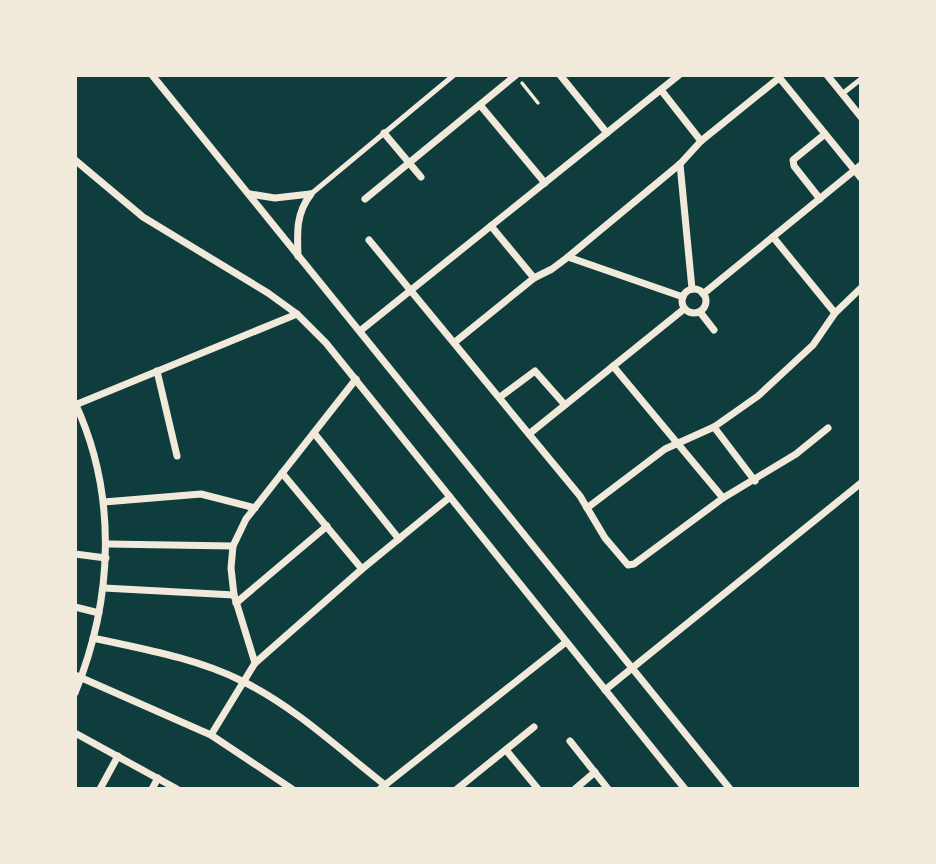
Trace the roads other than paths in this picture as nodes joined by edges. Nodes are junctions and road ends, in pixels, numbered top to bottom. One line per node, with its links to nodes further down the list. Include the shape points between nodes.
1 (152, 75): 24 (street)
2 (454, 75): 13 (lane)
3 (560, 75): 14 (street)
4 (679, 75): 9 (street)
5 (827, 75): 10 (street)
6 (512, 76): 11 (street)
7 (778, 76): 15 (street); 16 (street)
8 (861, 79): 10 (lane)
9 (660, 90): 14 (street); 16 (street)
10 (842, 94): 12 (street)
11 (480, 105): 18 (street); 23 (street)
12 (861, 117)
13 (384, 133): 18 (street); 25 (lane)
14 (607, 133): 23 (street)
15 (825, 134): 20 (street); 27 (street, via 793,160)
16 (701, 141): 19 (street)
17 (75, 160): 42 (street, via 143,217)
18 (409, 163): 21 (street); 26 (street)
19 (680, 164): 32 (street); 35 (street)
20 (858, 168): 22 (street); 27 (street)
21 (421, 177)
22 (861, 178)
23 (545, 183): 28 (street)
24 (249, 194): 25 (street, via 275,198); 31 (street)
25 (311, 194): 31 (street, via 298,220)
26 (365, 199)
27 (820, 199): 29 (street)
28 (491, 226): 33 (street); 36 (street)
29 (773, 237): 37 (street); 41 (street)
30 (369, 240): 36 (street)
31 (299, 256): 44 (street)
32 (568, 257): 33 (street); 38 (street)
33 (534, 278): 45 (street)
34 (861, 288): 41 (street)
35 (692, 289): 37 (street); 38 (street)
36 (411, 290): 44 (street); 45 (street)
37 (704, 294): 40 (street, via 706,304)
38 (682, 297): 39 (street)
39 (684, 309): 40 (street); 46 (street)
40 (700, 312): 43 (street)
41 (835, 313): 52 (street, via 799,360)
42 (297, 314): 47 (street); 48 (street)
43 (715, 330)
44 (360, 331): 80 (street)
45 (455, 342): 49 (street)
46 (613, 366): 51 (street); 56 (street)
47 (157, 371): 50 (street); 57 (street)
48 (356, 379): 54 (street); 61 (street)
49 (500, 397): 51 (street, via 536,371); 55 (street)
50 (76, 404): 63 (street)
51 (565, 405): 55 (street)
52 (714, 427): 56 (street); 59 (street)
53 (828, 428): 59 (street)
54 (314, 433): 58 (street); 67 (street)
55 (529, 434): 65 (street)
56 (676, 442): 62 (street); 65 (street)
57 (177, 456)
58 (282, 474): 64 (street); 66 (street)
59 (755, 481): 62 (street)
60 (861, 483): 80 (street)
61 (450, 497): 67 (street); 78 (street)
62 (723, 498): 65 (street, via 630,565 605,538)
63 (104, 502): 64 (street, via 201,494); 68 (street)
64 (255, 508): 69 (street)
65 (587, 508)
66 (327, 526): 72 (street); 74 (street)
67 (398, 539): 72 (street)
68 (107, 544): 69 (street); 71 (street)
69 (233, 546): 74 (street)
70 (75, 554): 71 (street)
71 (106, 558): 73 (street)
72 (362, 569): 79 (street)
73 (104, 588): 74 (street); 76 (street)
74 (235, 599): 79 (street)
75 (75, 607): 76 (street)
76 (99, 613): 77 (street)
77 (93, 638): 81 (street); 82 (street, via 197,663)
78 (566, 642): 83 (street); 93 (street)
79 (255, 663): 82 (street)
80 (632, 668): 83 (street); 103 (street)
81 (78, 676): 84 (street); 87 (street)
82 (243, 681): 87 (street); 93 (street, via 299,716)
83 (605, 690): 102 (street)
84 (75, 693)
85 (534, 727): 89 (street)
86 (75, 733): 90 (street)
87 (211, 735): 98 (street)
88 (570, 741): 91 (street)
89 (506, 750): 94 (street); 99 (street)
90 (118, 756): 92 (street); 95 (street)
91 (595, 772): 100 (street); 101 (street)
92 (158, 778): 96 (street); 97 (street)
93 (383, 787)
94 (461, 788)
95 (100, 789)
96 (152, 789)
97 (177, 789)
98 (292, 789)
99 (538, 789)
100 (575, 789)
101 (608, 789)
102 (685, 789)
103 (730, 789)

